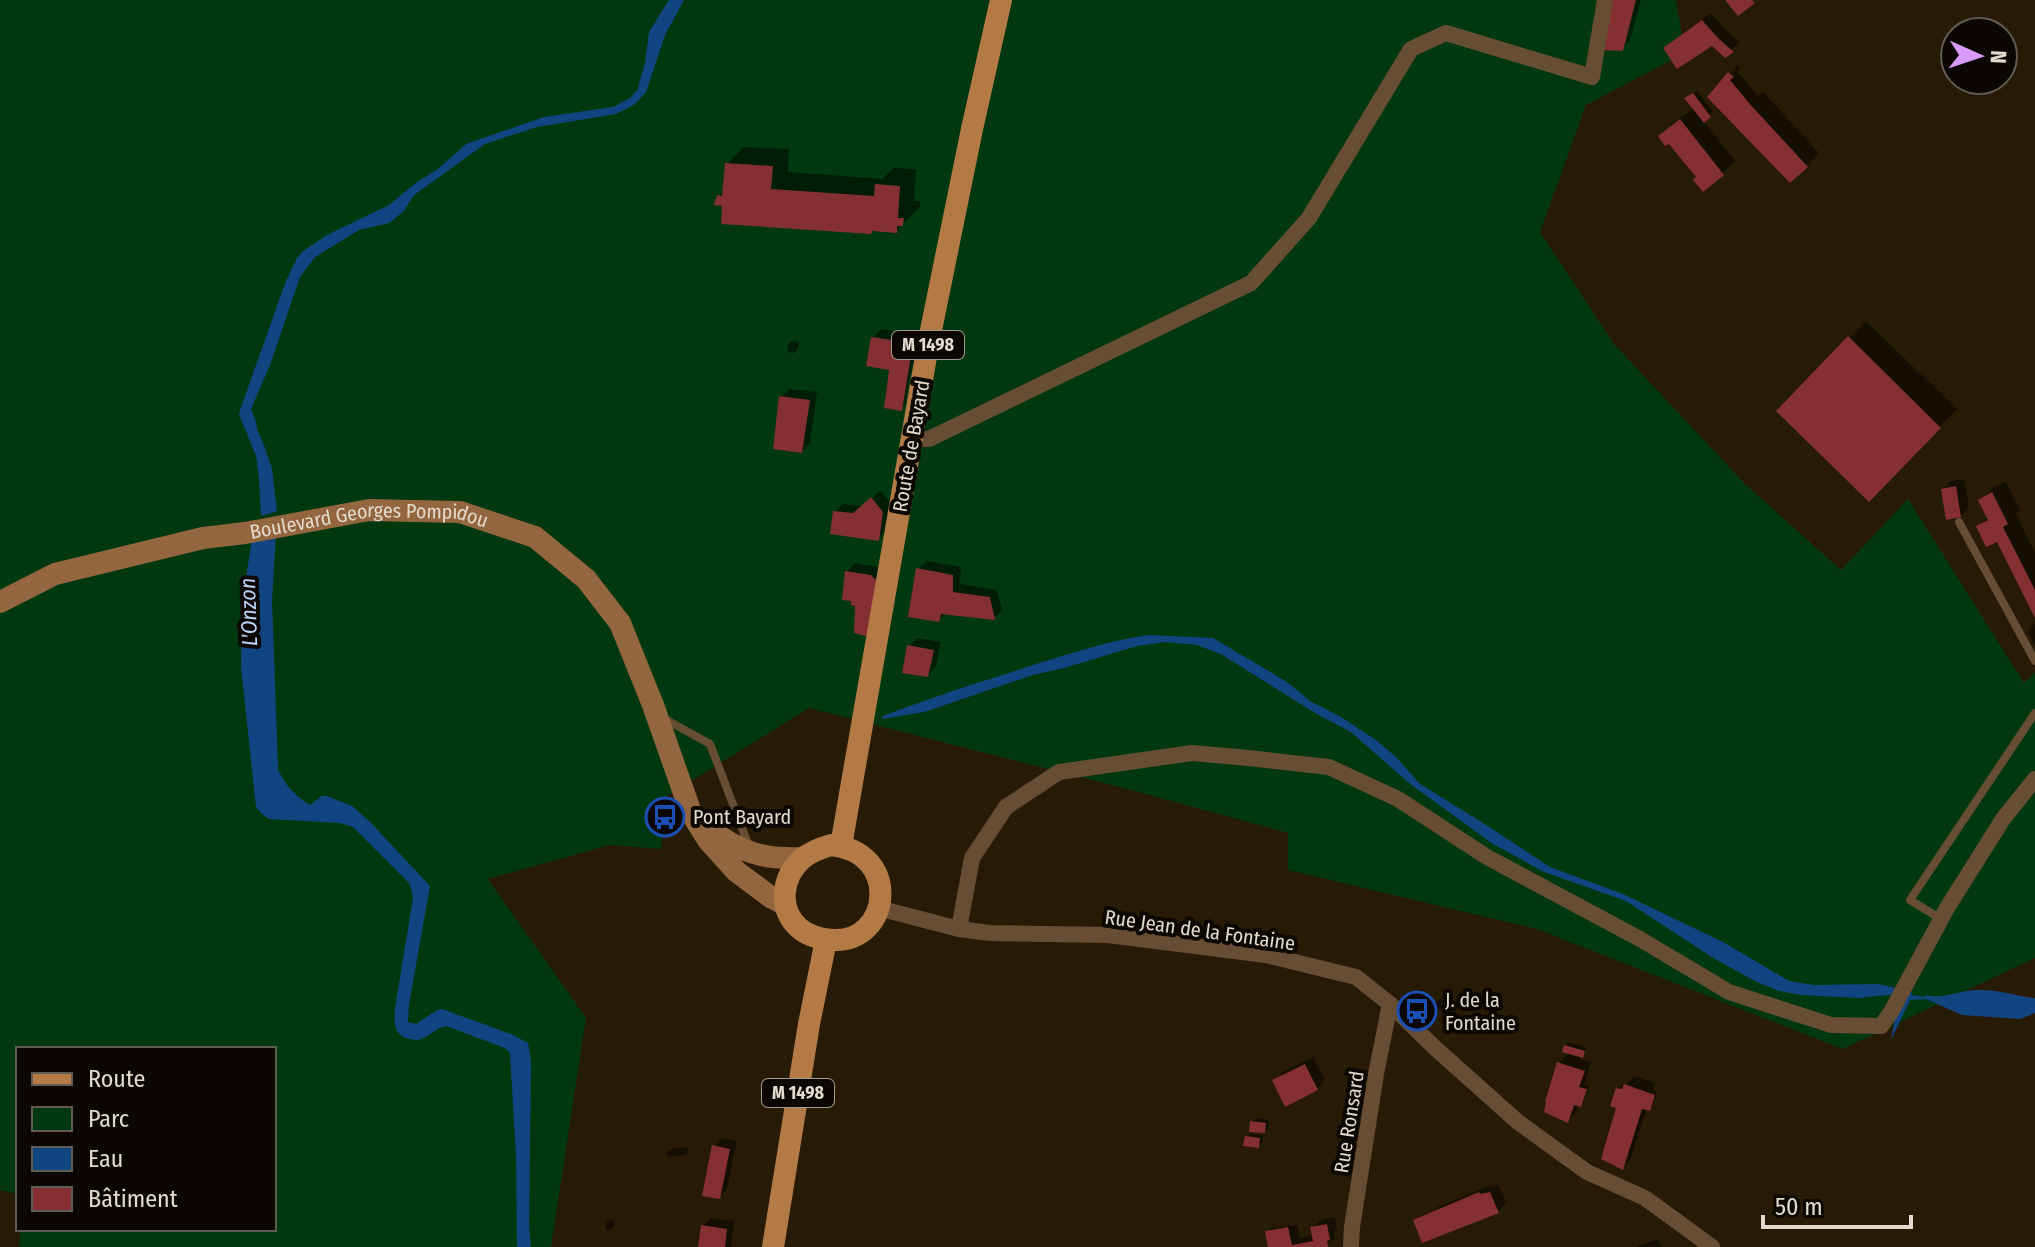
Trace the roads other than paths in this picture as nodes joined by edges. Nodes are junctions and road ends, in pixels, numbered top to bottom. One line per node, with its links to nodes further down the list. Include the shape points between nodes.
1 (1001, 0): 3 (main road, Route de Bayard / M 1498)
2 (1605, 0): 3 (street, via 1592,77 1446,33 1411,49 1309,218 1251,283 929,439)
3 (912, 439): 11 (main road, Route de Bayard / M 1498)
4 (1959, 522): 6 (lane)
5 (0, 602): 7 (main road, Boulevard Georges Pompidou, via 55,574 203,538 369,510 460,512 535,537 586,579 620,623)
6 (2035, 661)
7 (654, 709): 10 (main road, Boulevard Georges Pompidou); 12 (lane, via 710,744)
8 (2035, 713): 16 (lane, via 1910,900)
9 (2035, 779): 16 (street, via 2003,819)
10 (691, 813): 12 (main road, via 721,838); 14 (main road, Boulevard Georges Pompidou, via 728,863)
11 (841, 846): 13 (main road); 15 (main road, via 858,852 878,875)
12 (752, 853): 13 (main road)
13 (803, 858): 14 (main road, via 788,879)
14 (784, 904): 18 (main road, via 806,934)
15 (878, 908): 17 (street, Rue Jean de la Fontaine); 18 (main road, via 859,935)
16 (1941, 919): 17 (street, via 1881,1026 1831,1025 1729,992 1487,857 1398,799 1329,767 1192,753 1059,772 1006,807 972,858)
17 (959, 929): 19 (street, Rue Jean de la Fontaine, via 1108,935 1266,955 1356,977)
18 (826, 940): 20 (main road, M 1498)
19 (1390, 1004): 21 (street, Rue Ronsard); 22 (street, Rue Jean de la Fontaine, via 1518,1122 1587,1172 1645,1198)
20 (773, 1247)
21 (1351, 1247)
22 (1712, 1247)

